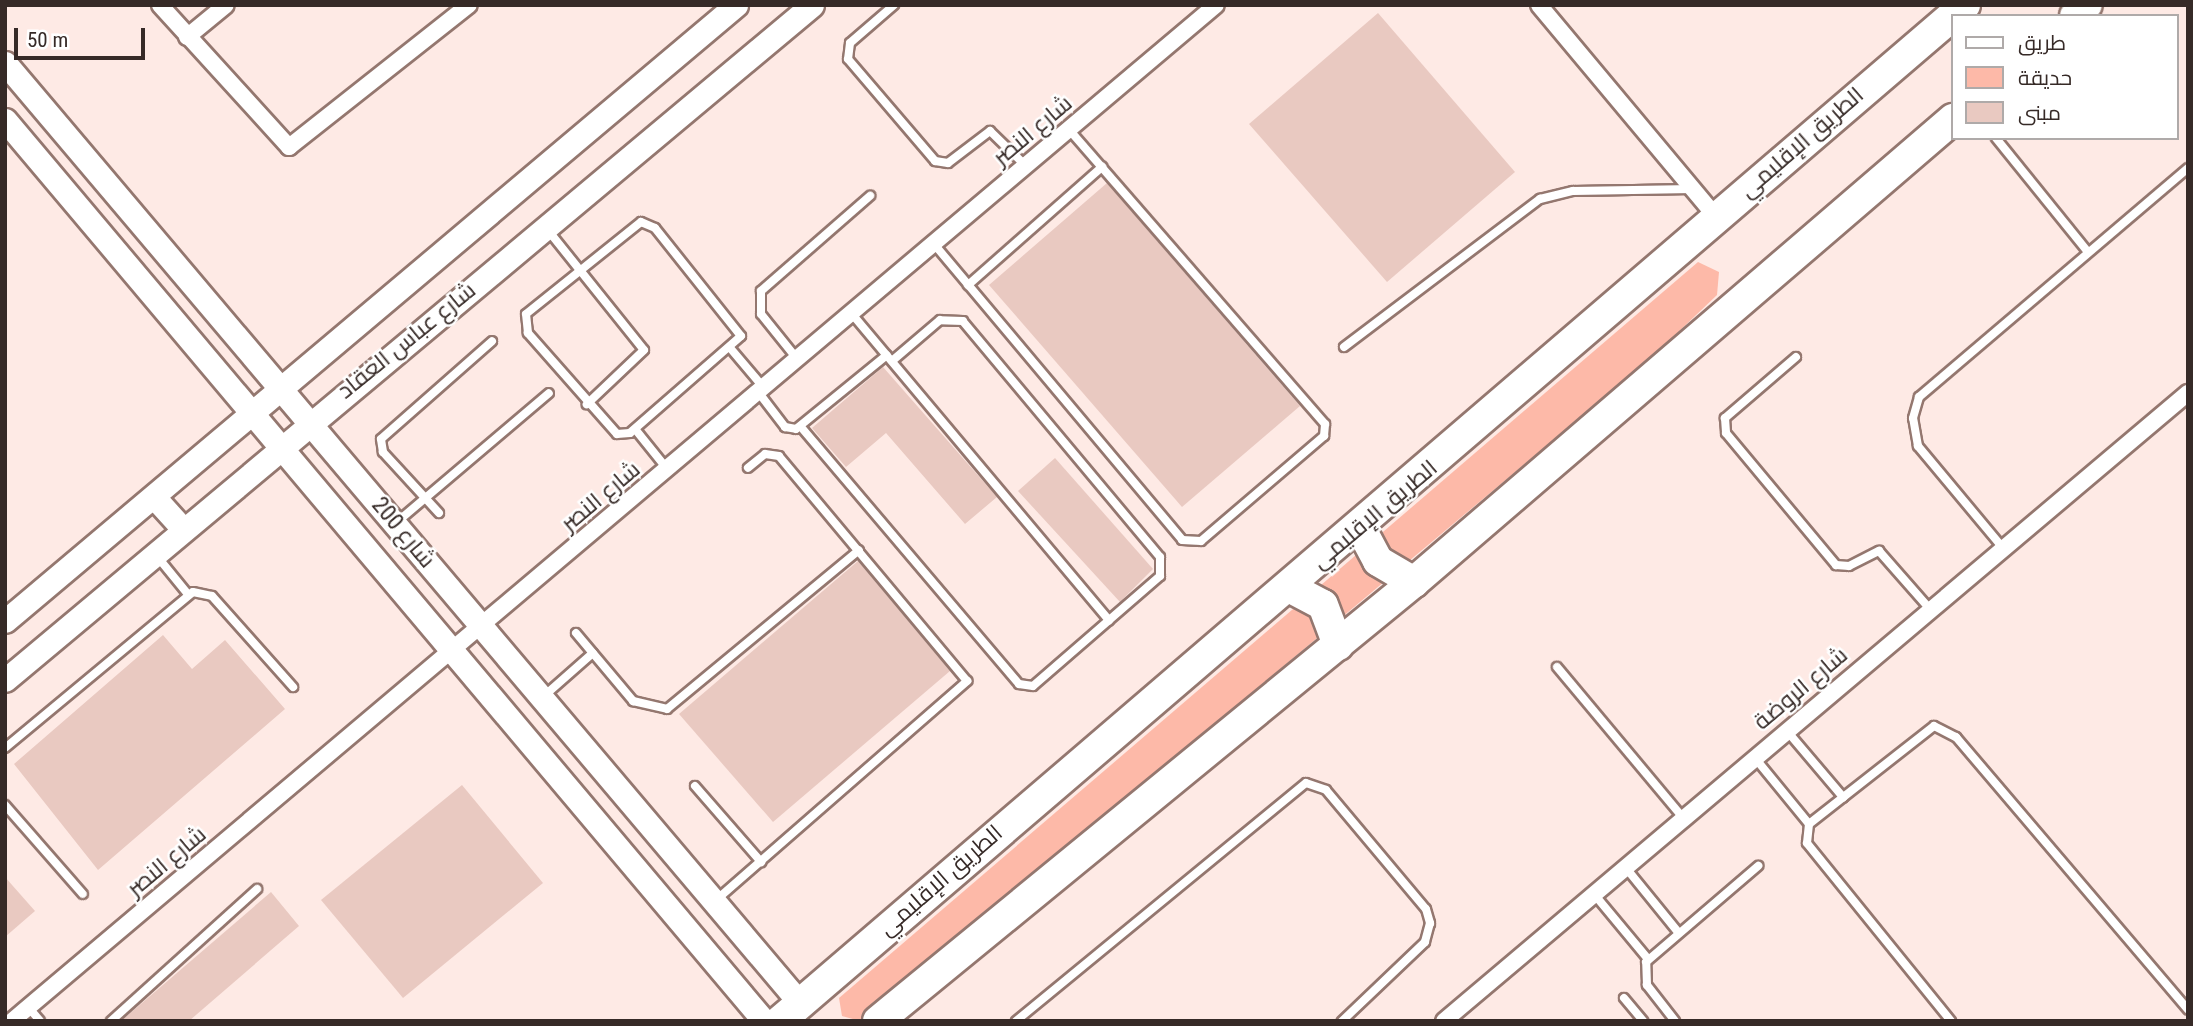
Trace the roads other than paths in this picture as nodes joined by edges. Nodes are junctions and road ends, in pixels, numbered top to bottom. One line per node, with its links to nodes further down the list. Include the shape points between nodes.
1 (160, 5): 10 (street)
2 (226, 5): 10 (street)
3 (469, 5): 10 (street, via 289,147)
4 (736, 5): 34 (street, شارع عباس العقاد)
5 (812, 5): 22 (street, شارع عباس العقاد)
6 (1539, 5): 19 (street)
7 (893, 6): 16 (lane, via 850,43 848,59 935,161 948,163 989,131)
8 (1211, 7): 14 (street, شارع النصر)
9 (1952, 16): 21 (highway, الطريق الإقليمي)
10 (187, 37)
11 (5, 63): 34 (street, شارع 200)
12 (5, 120): 39 (street, شارع 200)
13 (1952, 120): 55 (highway)
14 (1069, 130): 16 (street, شارع النصر); 17 (lane)
15 (1998, 140): 24 (lane)
16 (1026, 166): 23 (street, شارع النصر)
17 (1102, 167): 26 (lane); 26 (lane, via 1323,421 1320,439 1201,541 1186,544)
18 (2188, 168): 24 (lane)
19 (1693, 189): 21 (street); 29 (lane, via 1573,191 1540,199)
20 (870, 196): 33 (lane, via 761,291 761,314)
21 (1717, 218): 51 (highway, الطريق الإقليمي)
22 (547, 228): 25 (lane); 40 (street, شارع عباس العقاد)
23 (934, 244): 26 (lane); 27 (street, شارع النصر)
24 (2088, 251): 52 (lane, via 1926,387 1915,408 1918,446)
25 (578, 267): 30 (lane, via 631,224 651,225 739,327); 38 (lane, via 531,304 525,320 528,333); 38 (lane, via 644,350)
26 (968, 285)
27 (852, 314): 32 (lane); 33 (street, شارع النصر)
28 (492, 341): 47 (lane, via 381,439 383,452)
29 (1344, 347)
30 (732, 349): 35 (lane); 42 (lane)
31 (1796, 357): 58 (lane, via 1725,418 1726,433 1836,565 1849,566 1879,551)
32 (890, 358): 41 (lane); 60 (lane); 60 (lane, via 940,320 963,321 1160,557 1160,576)
33 (798, 360): 35 (street, شارع النصر)
34 (280, 388): 39 (street, شارع عباس العقاد); 40 (street, شارع 200)
35 (761, 391): 41 (lane, via 785,427); 45 (street, شارع النصر)
36 (549, 393): 47 (lane)
37 (2188, 393): 52 (street, شارع الروضة)
38 (587, 404): 42 (lane, via 613,433)
39 (253, 411): 43 (street, شارع 200); 46 (street, شارع عباس العقاد)
40 (308, 421): 43 (street, شارع عباس العقاد); 49 (street, شارع 200)
41 (801, 427): 60 (lane, via 1023,687 1033,686)
42 (635, 429): 45 (lane)
43 (281, 444): 50 (street, شارع عباس العقاد); 64 (street, شارع 200)
44 (748, 468): 53 (lane, via 765,454 779,456)
45 (668, 470): 61 (street, شارع النصر)
46 (154, 497): 50 (street); 59 (street, شارع عباس العقاد)
47 (425, 498): 48 (lane); 49 (lane)
48 (439, 513)
49 (395, 524): 61 (street, شارع 200)
50 (183, 529): 54 (street, شارع عباس العقاد)
51 (1361, 529): 55 (highway, via 1378,561); 56 (highway, الطريق الإقليمي)
52 (2003, 548): 58 (street, شارع الروضة)
53 (859, 550): 65 (lane, via 667,709 633,701); 78 (lane, via 967,681)
54 (155, 553): 57 (lane); 67 (street, شارع عباس العقاد)
55 (1414, 582): 63 (highway)
56 (1289, 587): 63 (highway, via 1323,606); 90 (highway, الطريق الإقليمي)
57 (187, 593): 68 (lane, via 212,596); 71 (lane)
58 (1930, 609): 70 (street, شارع الروضة)
59 (5, 621)
60 (1109, 621)
61 (482, 627): 64 (street, شارع النصر); 69 (street, شارع 200)
62 (576, 633): 65 (lane)
63 (1338, 645): 91 (highway)
64 (456, 651): 88 (street, شارع النصر); 95 (street, شارع 200)
65 (593, 653): 69 (lane)
66 (1557, 667): 76 (lane)
67 (5, 680)
68 (293, 687)
69 (542, 698): 84 (street, شارع 200)
70 (1787, 731): 72 (street, شارع الروضة); 74 (lane)
71 (5, 748)
72 (1755, 758): 76 (street, شارع الروضة); 77 (lane)
73 (695, 786): 78 (lane)
74 (1843, 797): 77 (lane); 89 (lane, via 1927,726 1947,729)
75 (5, 805): 82 (lane)
76 (1684, 819): 80 (street, شارع الروضة)
77 (1810, 824): 101 (lane, via 1813,856)
78 (761, 862): 84 (lane)
79 (1758, 866): 85 (lane)
80 (1626, 868): 83 (street, شارع الروضة); 85 (lane)
81 (257, 889): 94 (lane)
82 (83, 894)
83 (1594, 894): 86 (lane); 98 (street, شارع الروضة)
84 (714, 902): 90 (street, شارع 200)
85 (1678, 932): 86 (lane)
86 (1648, 959): 100 (lane, via 1647,985)
87 (1624, 998): 99 (lane)
88 (28, 1007): 92 (street, شارع النصر); 93 (lane)
89 (2188, 1010)
90 (790, 1012)
91 (884, 1018)
92 (12, 1021)
93 (40, 1021)
94 (111, 1021)
95 (764, 1021)
96 (1016, 1021): 97 (lane, via 1307,783 1326,790 1426,909 1430,922 1425,942)
97 (1342, 1021)
98 (1444, 1021)
99 (1643, 1021)
100 (1675, 1021)
101 (1951, 1021)

